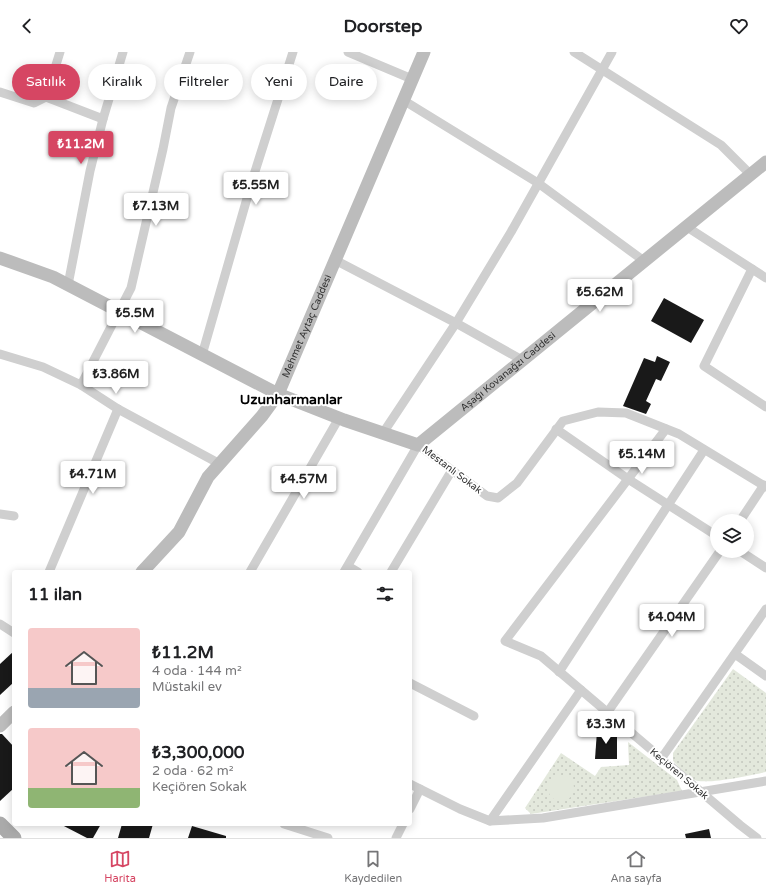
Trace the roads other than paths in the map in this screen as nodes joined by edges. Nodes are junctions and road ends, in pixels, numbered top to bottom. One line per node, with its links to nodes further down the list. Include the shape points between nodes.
1 (60, 52): 9 (street)
2 (124, 52): 18 (street)
3 (190, 52): 29 (street, via 171,108 131,288)
4 (293, 52): 32 (street, via 252,181)
5 (348, 52): 11 (street)
6 (424, 52): 11 (street, Mehmet Aytaç Caddesi)
7 (574, 52): 10 (street)
8 (612, 52): 10 (street)
9 (56, 64)
10 (602, 69): 20 (street, via 721,145); 21 (street)
11 (412, 79): 17 (street, Mehmet Aytaç Caddesi)
12 (0, 92): 13 (street)
13 (12, 96)
14 (25, 100): 15 (street, via 34,103)
15 (40, 100)
16 (54, 100): 18 (street)
17 (403, 100): 21 (street); 24 (street, Mehmet Aytaç Caddesi)
18 (103, 119): 28 (street)
19 (766, 162): 20 (street, Aşağı Kovanağzı Caddesi)
20 (751, 175): 22 (street, Aşağı Kovanağzı Caddesi)
21 (538, 183): 25 (street); 30 (street)
22 (687, 227): 25 (street, Aşağı Kovanağzı Caddesi); 26 (street)
23 (0, 258): 28 (street)
24 (335, 260): 30 (street); 35 (street, Mehmet Aytaç Caddesi)
25 (644, 261): 33 (street, Aşağı Kovanağzı Caddesi)
26 (752, 269): 27 (street); 36 (street, via 704,366)
27 (766, 278)
28 (68, 285): 29 (street)
29 (118, 311): 32 (street); 34 (street)
30 (456, 323): 33 (street); 41 (street)
31 (0, 354): 34 (street, via 43,367)
32 (202, 355): 35 (street)
33 (522, 360): 42 (street, Aşağı Kovanağzı Caddesi)
34 (81, 385): 37 (street)
35 (278, 394): 38 (street); 44 (street, Mehmet Aytaç Caddesi)
36 (765, 405)
37 (118, 409): 44 (street); 57 (street)
38 (339, 418): 41 (street); 59 (street)
39 (556, 429): 40 (street, Mestanlı Sokak, via 562,421 598,412 626,414); 45 (street, Mestanlı Sokak, via 517,483 498,498 487,496); 46 (street)
40 (666, 429): 43 (street, Mestanlı Sokak); 46 (street)
41 (383, 433): 42 (street)
42 (418, 445): 45 (street, Mestanlı Sokak); 56 (street)
43 (704, 450): 47 (street, Mestanlı Sokak); 48 (street)
44 (220, 464): 58 (street, Mehmet Aytaç Caddesi, via 208,476 178,532)
45 (452, 470): 60 (street)
46 (628, 479): 48 (street); 65 (street, Keçiören Sokak, via 506,641 541,656)
47 (765, 486): 50 (street)
48 (669, 505): 52 (street); 65 (street)
49 (0, 514): 51 (street)
50 (745, 514)
51 (14, 516)
52 (710, 531)
53 (715, 558): 69 (street)
54 (751, 558): 55 (street)
55 (766, 568)
56 (346, 569)
57 (50, 570)
58 (144, 570)
59 (251, 570)
60 (392, 570)
61 (766, 610): 64 (street)
62 (0, 624): 63 (street)
63 (12, 632)
64 (736, 654): 66 (street); 73 (street)
65 (559, 672): 68 (street, Keçiören Sokak)
66 (766, 676)
67 (412, 684): 71 (street)
68 (581, 690): 69 (street, Keçiören Sokak); 79 (street)
69 (607, 713): 73 (street, Keçiören Sokak)
70 (12, 714): 72 (street)
71 (474, 716)
72 (0, 726)
73 (661, 759): 77 (street, Keçiören Sokak)
74 (766, 781): 77 (street)
75 (412, 785): 76 (street)
76 (420, 789): 78 (street); 79 (street, via 460,810)
77 (701, 792): 79 (street, via 543,818); 86 (street, Keçiören Sokak)
78 (412, 806)
79 (490, 821)
80 (0, 824): 83 (main road)
81 (290, 826): 84 (street)
82 (402, 826): 85 (street)
83 (14, 838)
84 (328, 838)
85 (396, 838)
86 (757, 838)

